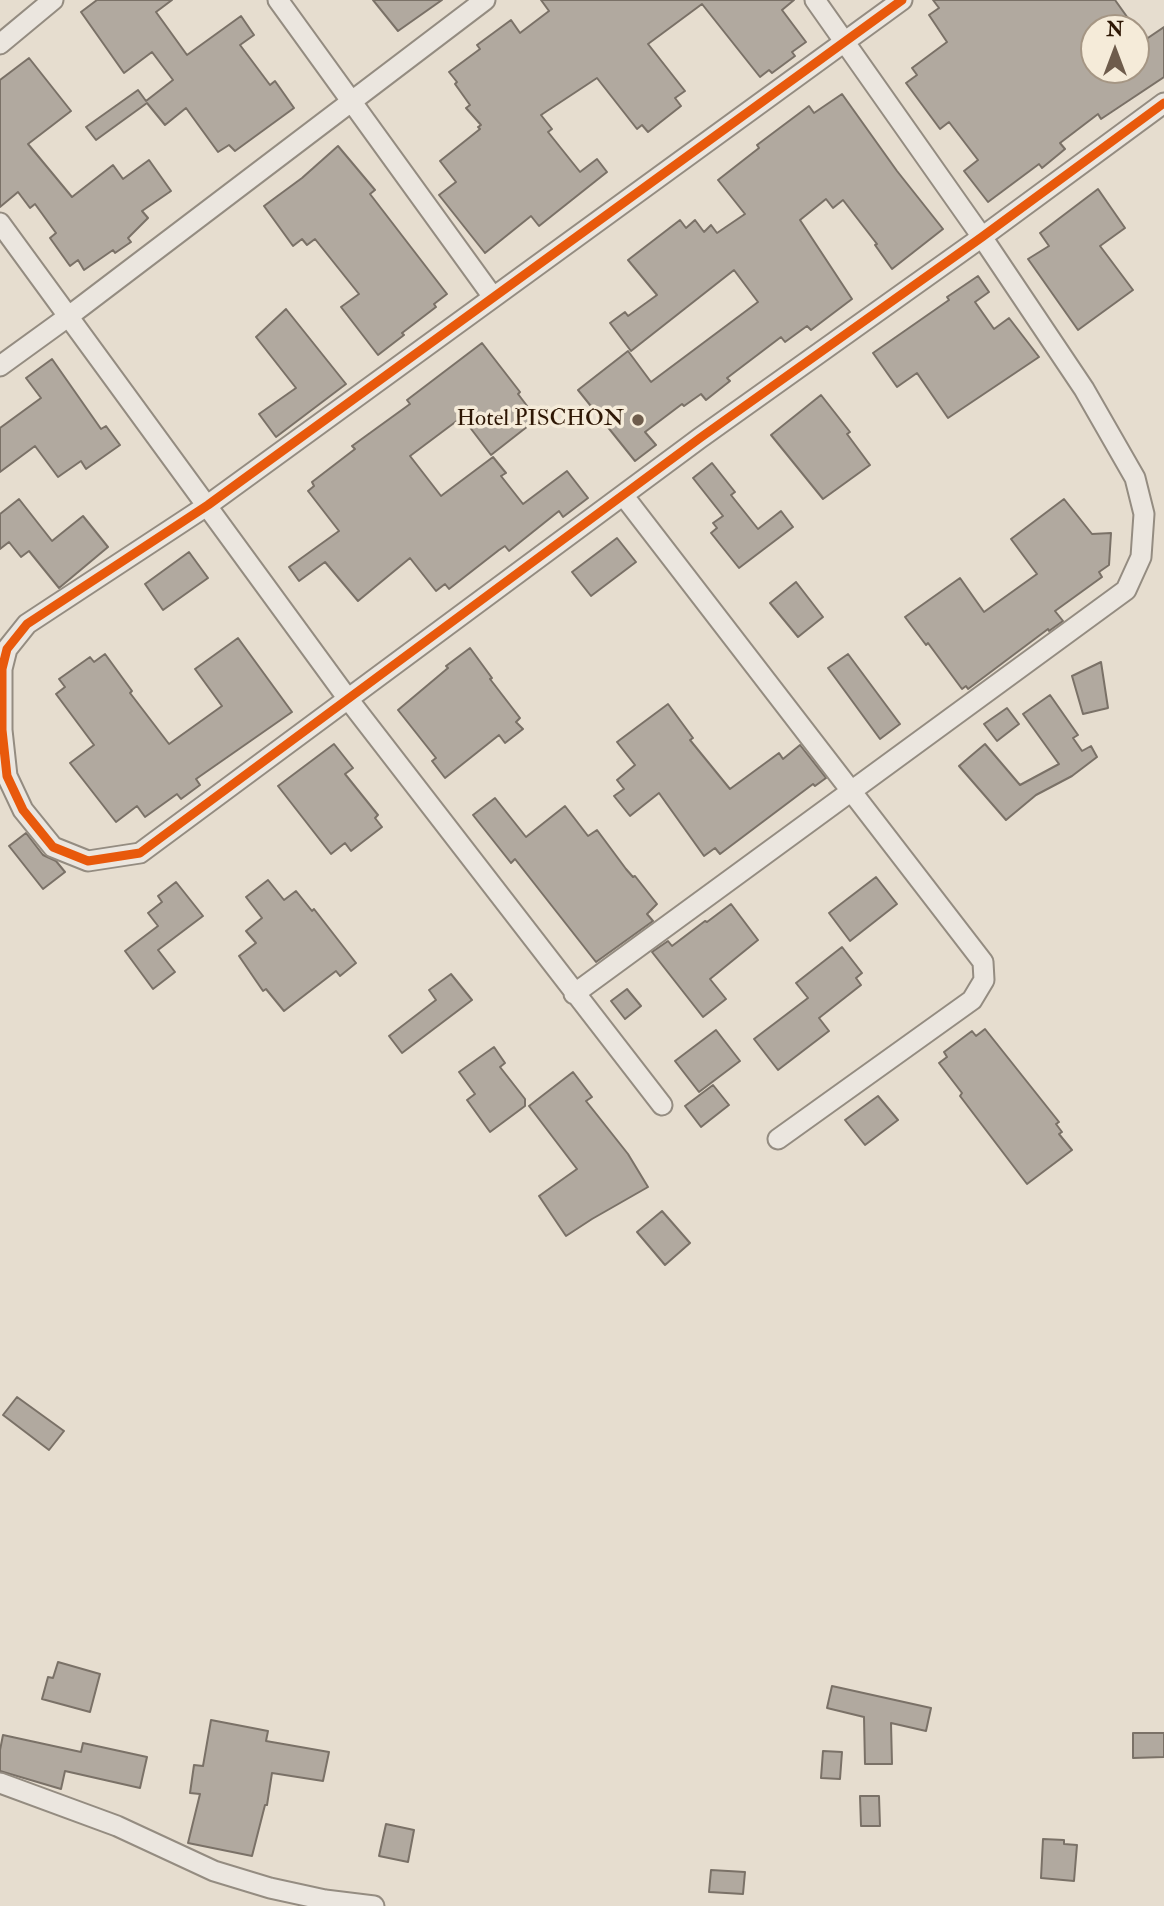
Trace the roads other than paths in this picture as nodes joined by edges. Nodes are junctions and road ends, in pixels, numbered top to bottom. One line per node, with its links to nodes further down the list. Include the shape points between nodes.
1 (53, 0): 7 (street)
2 (278, 0): 8 (street)
3 (485, 0): 8 (street)
4 (814, 0): 6 (street)
5 (902, 0): 6 (street)
6 (845, 41): 11 (street); 12 (street)
7 (0, 44)
8 (351, 103): 12 (street); 13 (street)
9 (1164, 103): 11 (street)
10 (0, 223): 13 (street)
11 (982, 237): 15 (street); 18 (street, via 1084,389 1135,478 1144,514 1141,557 1126,590)
12 (493, 298): 16 (street)
13 (69, 316): 14 (street); 16 (street)
14 (0, 366)
15 (623, 495): 17 (street); 18 (street)
16 (208, 505): 17 (street); 17 (street, via 27,624 7,649 2,669 2,730 7,776 23,810 53,847 88,861 141,853)
17 (348, 699): 19 (street)
18 (853, 790): 19 (street); 21 (street, via 982,962 984,980 972,1000)
19 (574, 994): 20 (street)
20 (662, 1105)
21 (778, 1139)
22 (0, 1783): 23 (street, via 117,1826 214,1871 270,1888)
23 (374, 1906)

